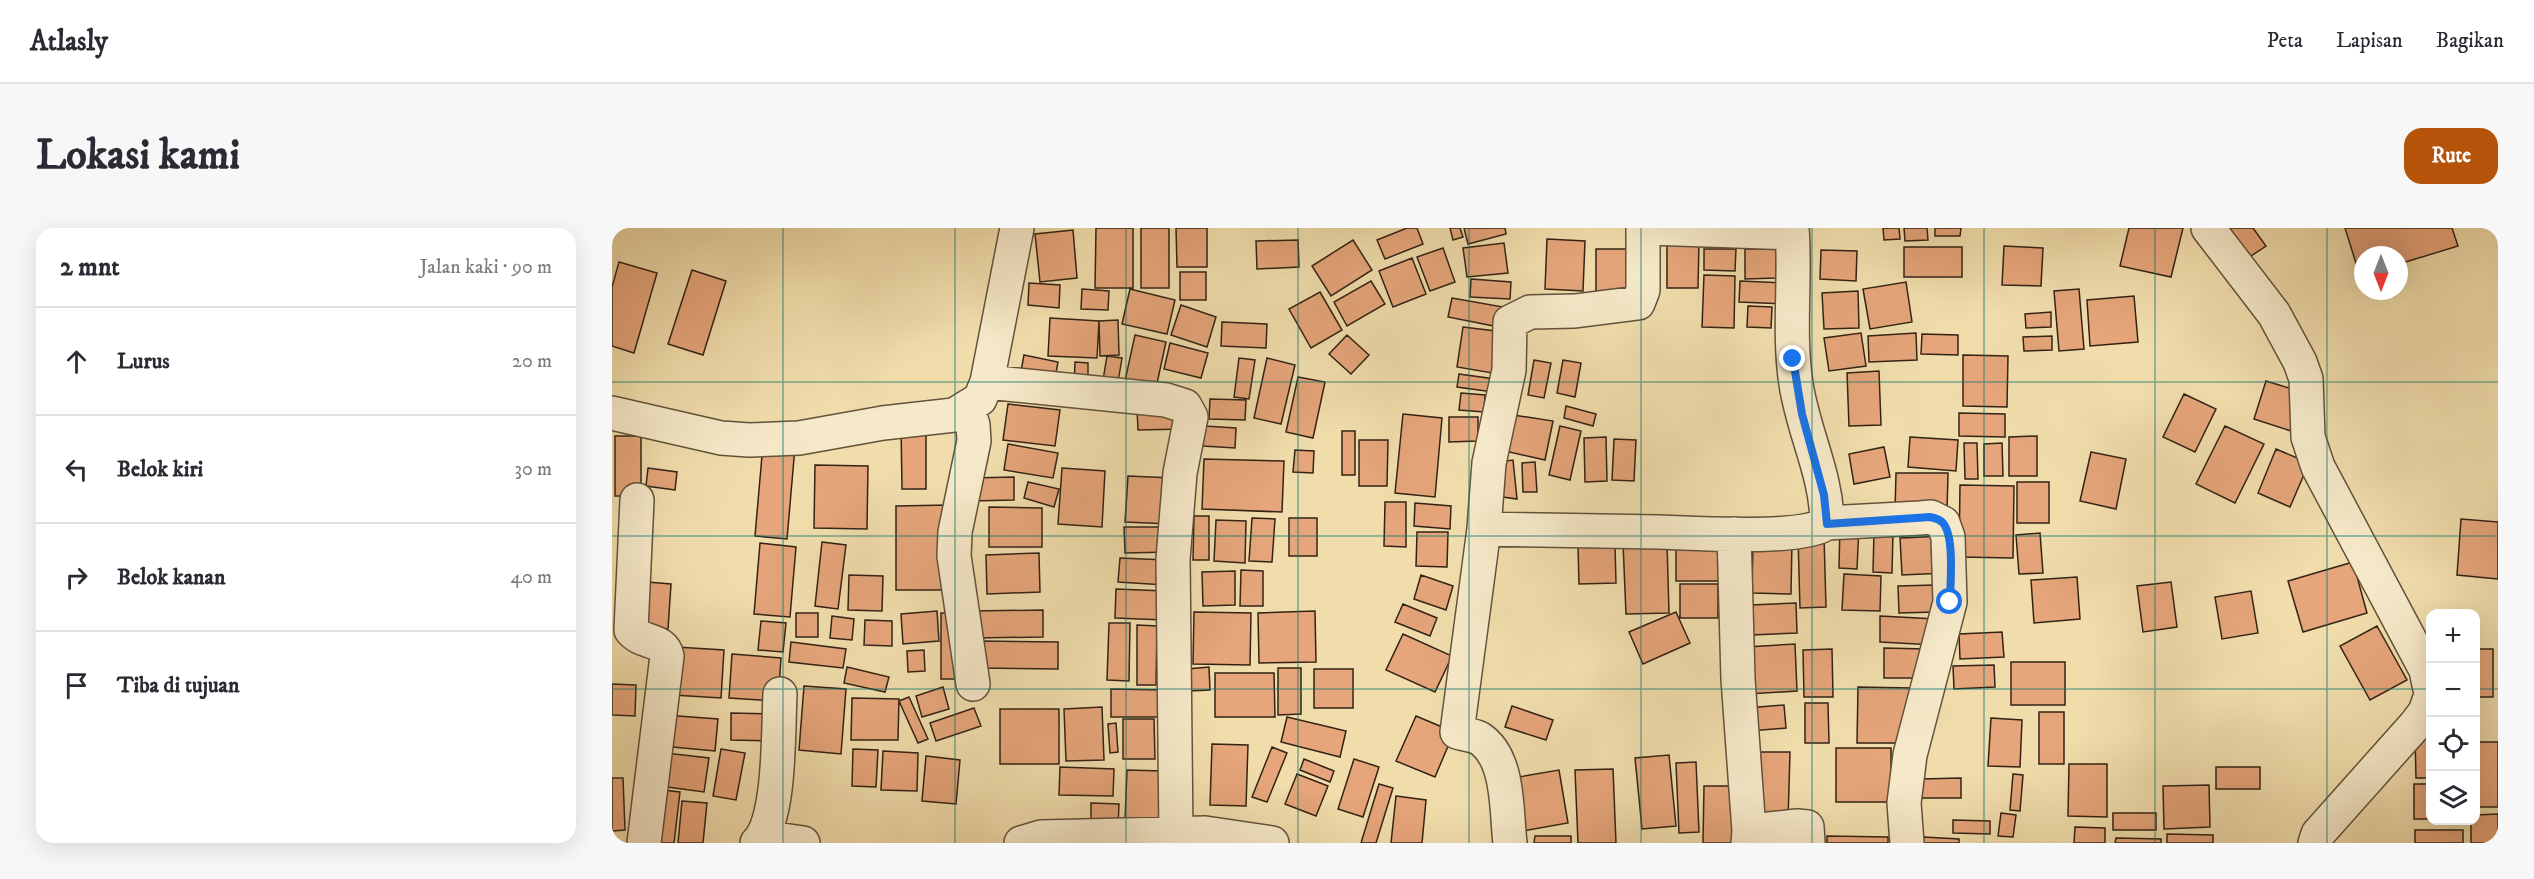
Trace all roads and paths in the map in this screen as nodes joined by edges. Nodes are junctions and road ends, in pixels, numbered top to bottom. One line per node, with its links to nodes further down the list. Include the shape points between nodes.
1 (1017, 228): 6 (street)
2 (1643, 228): 10 (street, via 1643,290 1638,303 1530,312 1510,322 1509,370 1489,463)
3 (1648, 228): 5 (street)
4 (2208, 228): 12 (street, via 2274,314 2301,362 2306,380 2308,437 2318,467)
5 (1792, 231): 9 (street, via 1796,386 1824,495)
6 (978, 395): 7 (street, via 954,415 780,440 721,438); 13 (street, via 954,556); 16 (street, via 1166,400 1185,406 1191,417 1180,473 1173,559)
7 (612, 413)
8 (637, 500): 19 (street, via 632,630 637,638 660,644 667,656)
9 (1827, 524): 11 (street, via 1797,533); 25 (street, via 1930,517 1943,523 1946,530 1950,602 1905,782 1903,816)
10 (1484, 529): 11 (street); 23 (street, via 1457,732 1479,738 1494,754 1502,775)
11 (1734, 534): 17 (street)
12 (2426, 670)
13 (973, 684)
14 (780, 694): 18 (street, via 774,798)
15 (2426, 709): 26 (street)
16 (1176, 835): 21 (street, via 1041,837); 22 (street, via 1223,834)
17 (1748, 837): 24 (street, via 1807,827)
18 (760, 840): 20 (street)
19 (644, 843)
20 (803, 843)
21 (1021, 843)
22 (1272, 843)
23 (1510, 843)
24 (1808, 843)
25 (1907, 843)
26 (2314, 843)

